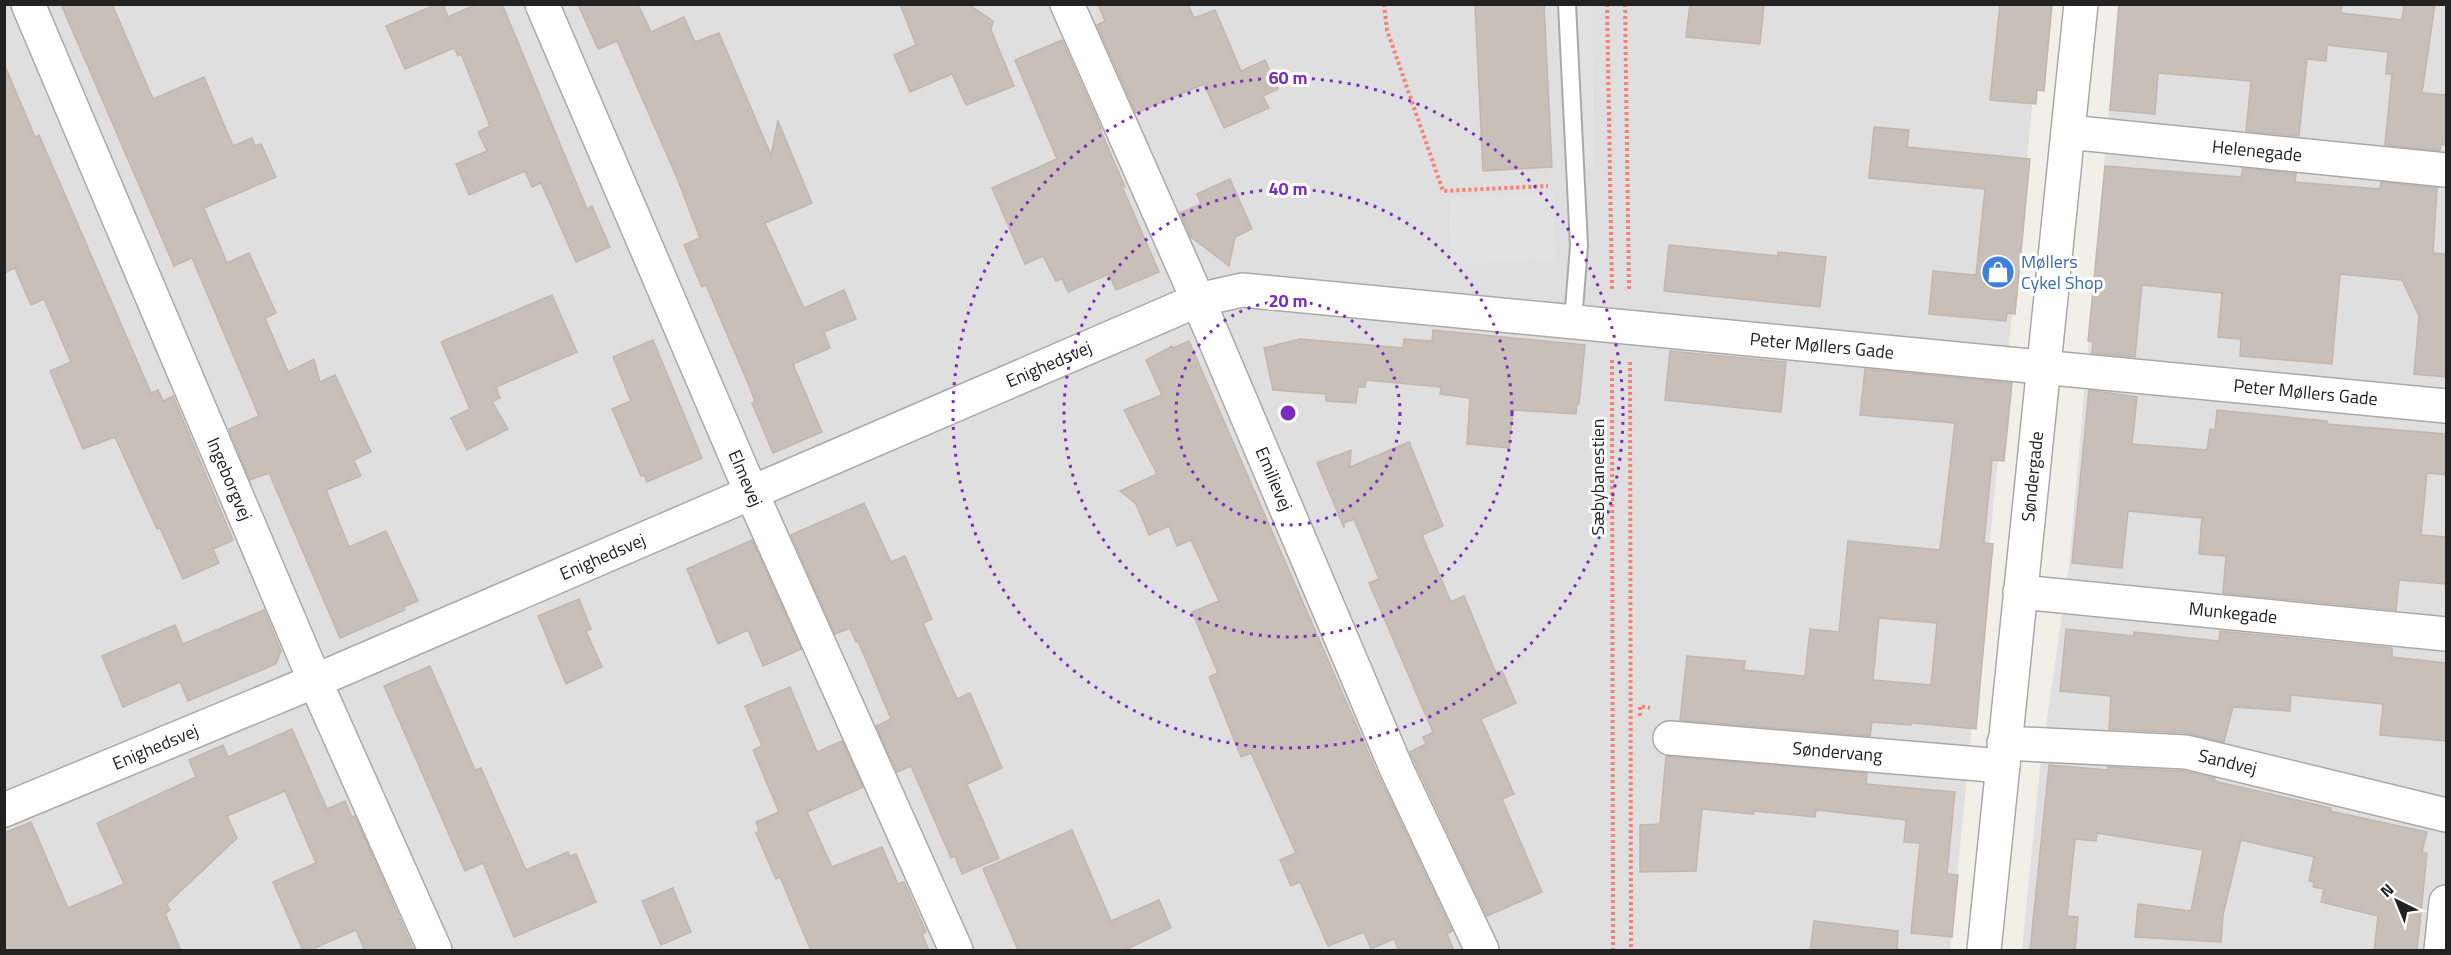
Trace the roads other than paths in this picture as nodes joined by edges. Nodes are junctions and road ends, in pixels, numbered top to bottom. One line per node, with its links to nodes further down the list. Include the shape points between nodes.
1 (28, 4): 15 (street, Ingeborgvej)
2 (542, 4): 12 (street, Elmevej)
3 (1067, 4): 8 (street, Emilievej)
4 (1567, 4): 9 (lane, via 1579,246)
5 (2081, 4): 6 (street, Søndergade)
6 (2068, 132): 7 (street, Helenegade); 10 (street, Søndergade)
7 (2446, 170)
8 (1198, 300): 9 (street, Peter Møllers Gade, via 1242,290); 12 (street, Enighedsvej); 23 (street, Emilievej, via 1397,770)
9 (1573, 321): 10 (street, Peter Møllers Gade)
10 (2043, 367): 11 (street, Peter Møllers Gade); 13 (street, Søndergade)
11 (2446, 406)
12 (752, 494): 15 (street, Enighedsvej); 22 (street, Elmevej)
13 (2020, 592): 14 (street, Munkegade); 17 (street, Søndergade)
14 (2446, 634)
15 (315, 681): 18 (street, Enighedsvej); 21 (street, Ingeborgvej)
16 (1670, 738): 17 (street, Søndervang)
17 (2004, 755): 19 (street, Sandvej, via 2186,752); 24 (street, Søndergade)
18 (4, 810)
19 (2446, 815)
20 (2446, 902): 25 (street)
21 (435, 951)
22 (956, 951)
23 (1482, 951)
24 (1984, 951)
25 (2441, 951)

